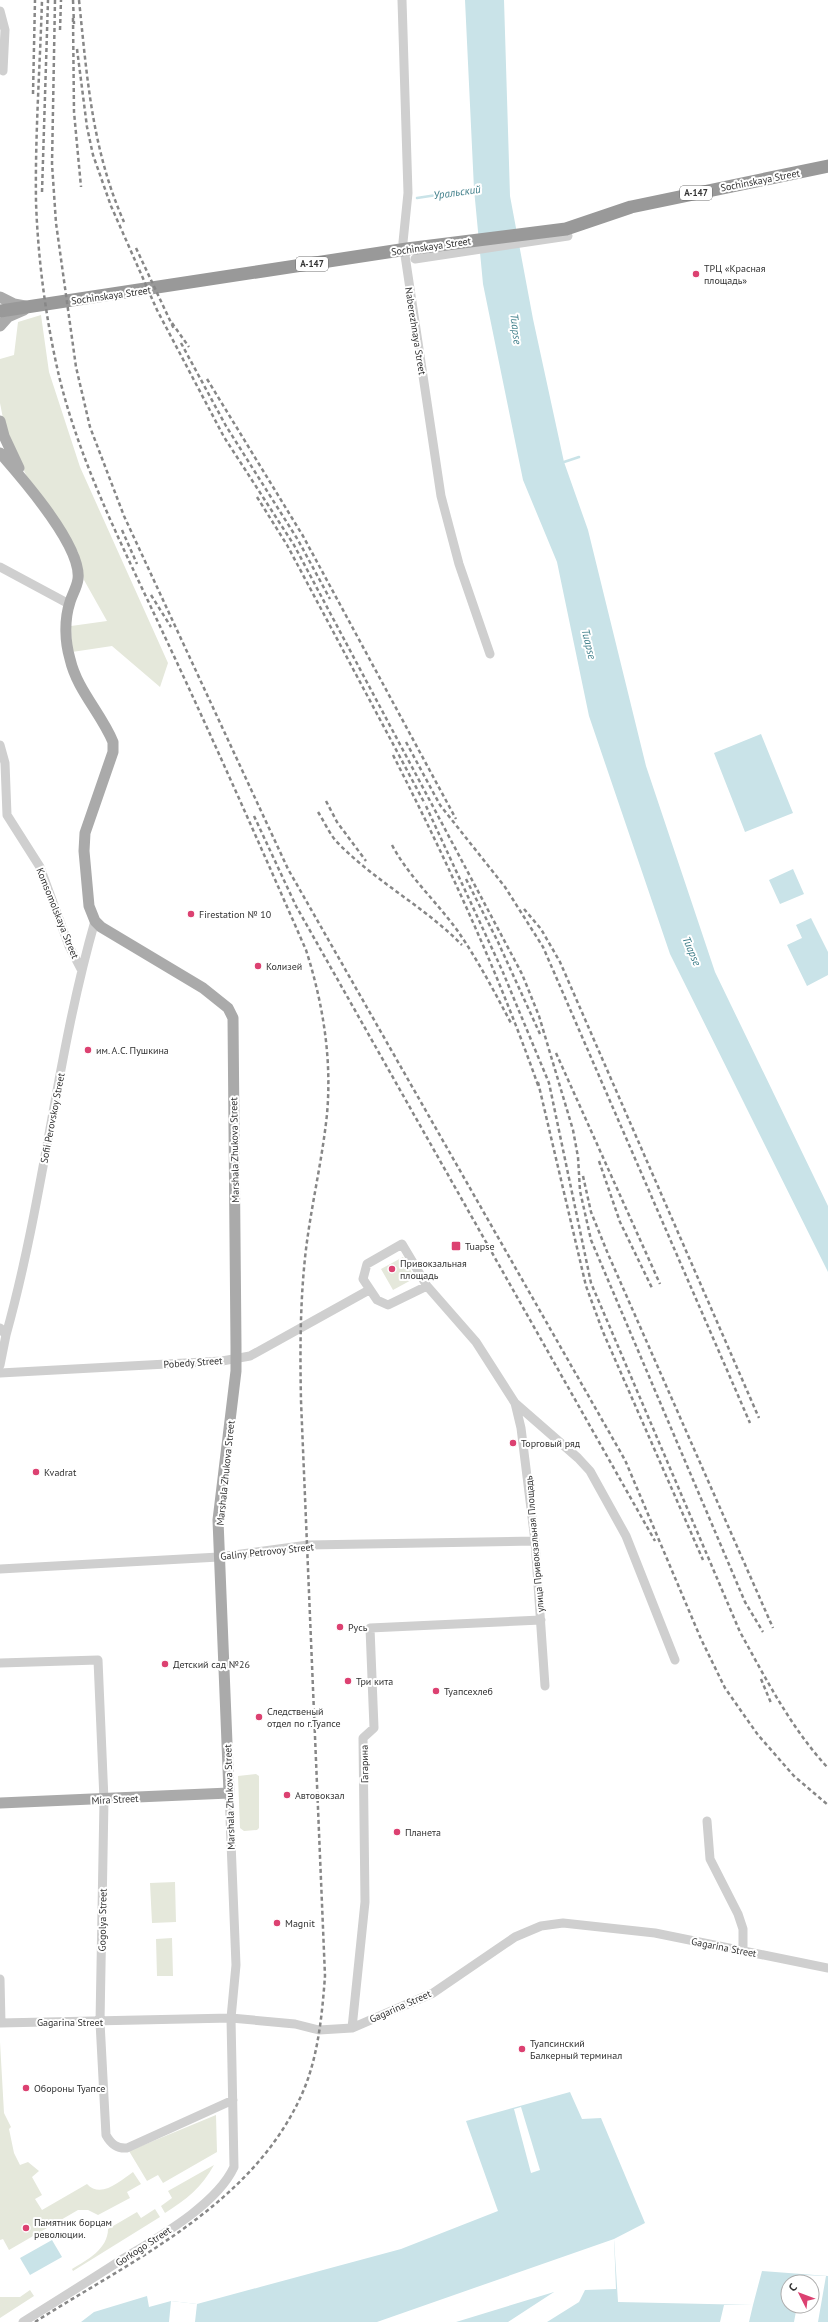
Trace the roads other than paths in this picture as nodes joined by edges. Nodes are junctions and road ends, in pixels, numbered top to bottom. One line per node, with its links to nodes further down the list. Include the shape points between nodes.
1 (402, 0): 5 (street, Naberezhnaya Street, via 408,193 403,233)
2 (0, 11): 3 (street, via 5,30)
3 (3, 71)
4 (828, 166): 5 (highway, Sochinskaya Street / А-147, via 632,207 567,233)
5 (408, 252): 7 (highway, Sochinskaya Street / А-147); 15 (street, Naberezhnaya Street, via 441,496 459,564)
6 (0, 297): 7 (main road, А-147, via 14,304)
7 (30, 307): 8 (highway, А-147); 9 (main road, А-147, via 8,317)
8 (0, 311)
9 (0, 326)
10 (0, 421): 12 (main road, via 4,436)
11 (0, 453): 12 (main road)
12 (25, 481): 14 (main road, via 66,540 76,559 78,579)
13 (0, 567): 14 (street)
14 (69, 604): 17 (main road, via 66,638 76,678 113,742 113,752 85,834 89,906)
15 (490, 654)
16 (0, 745): 18 (street, Komsomolskaya Street, via 5,764 8,815 40,866 69,946)
17 (95, 922): 18 (street, Sofii Perovskoy Street); 24 (main road, Marshala Zhukova Street, via 203,988 228,1008 233,1018)
18 (81, 969): 21 (street, Sofii Perovskoy Street)
19 (427, 1286): 20 (street, via 388,1305 377,1300); 20 (street, via 402,1244 367,1264 363,1279); 26 (street, улица Привокзальная Площадь, via 476,1342)
20 (369, 1290): 24 (street, Pobedy Street, via 268,1347 250,1356)
21 (11, 1316): 22 (street); 23 (street, Sofii Perovskoy Street)
22 (0, 1324)
23 (3, 1331): 25 (street, Sofii Perovskoy Street)
24 (236, 1359): 25 (street, Pobedy Street); 28 (main road, Marshala Zhukova Street, via 218,1520)
25 (1, 1369)
26 (515, 1403): 27 (street, улица Привокзальная Площадь, via 521,1428); 31 (street, улица Привокзальная Площадь, via 590,1471 626,1536)
27 (535, 1541): 28 (street, Galiny Petrovoy Street, via 308,1546); 30 (street, улица Привокзальная Площадь)
28 (219, 1557): 29 (street, Galiny Petrovoy Street); 34 (main road, Marshala Zhukova Street)
29 (0, 1569)
30 (541, 1620): 33 (street, улица Привокзальная Площадь); 44 (street, Гагарина, via 370,1628 374,1728 363,1738 365,1902)
31 (675, 1660)
32 (0, 1663): 35 (street, Gogolya Street, via 98,1660)
33 (545, 1686)
34 (229, 1793): 35 (main road, Mira Street); 41 (street, Marshala Zhukova Street, via 236,1965)
35 (104, 1800): 36 (main road, Mira Street); 43 (street, Gogolya Street)
36 (0, 1803)
37 (707, 1821): 38 (street, via 710,1858 738,1914 743,1929)
38 (743, 1950): 39 (street, Gagarina Street); 44 (street, Gagarina Street, via 655,1933 563,1923 541,1926 515,1937 432,1993)
39 (828, 1968)
40 (0, 1979): 42 (street)
41 (231, 2018): 43 (street, Gagarina Street); 44 (street, Gagarina Street, via 295,2024 319,2030); 45 (street, Marshala Zhukova Street)
42 (0, 2022): 43 (street, Gagarina Street)
43 (100, 2022): 45 (street, Gogolya Street, via 106,2135 116,2146 121,2148 135,2145)
44 (352, 2028)
45 (233, 2100): 46 (street, Marshala Zhukova Street)
46 (235, 2147): 47 (street, Gorkogo Street, via 236,2159 230,2176 202,2206)
47 (23, 2322)

